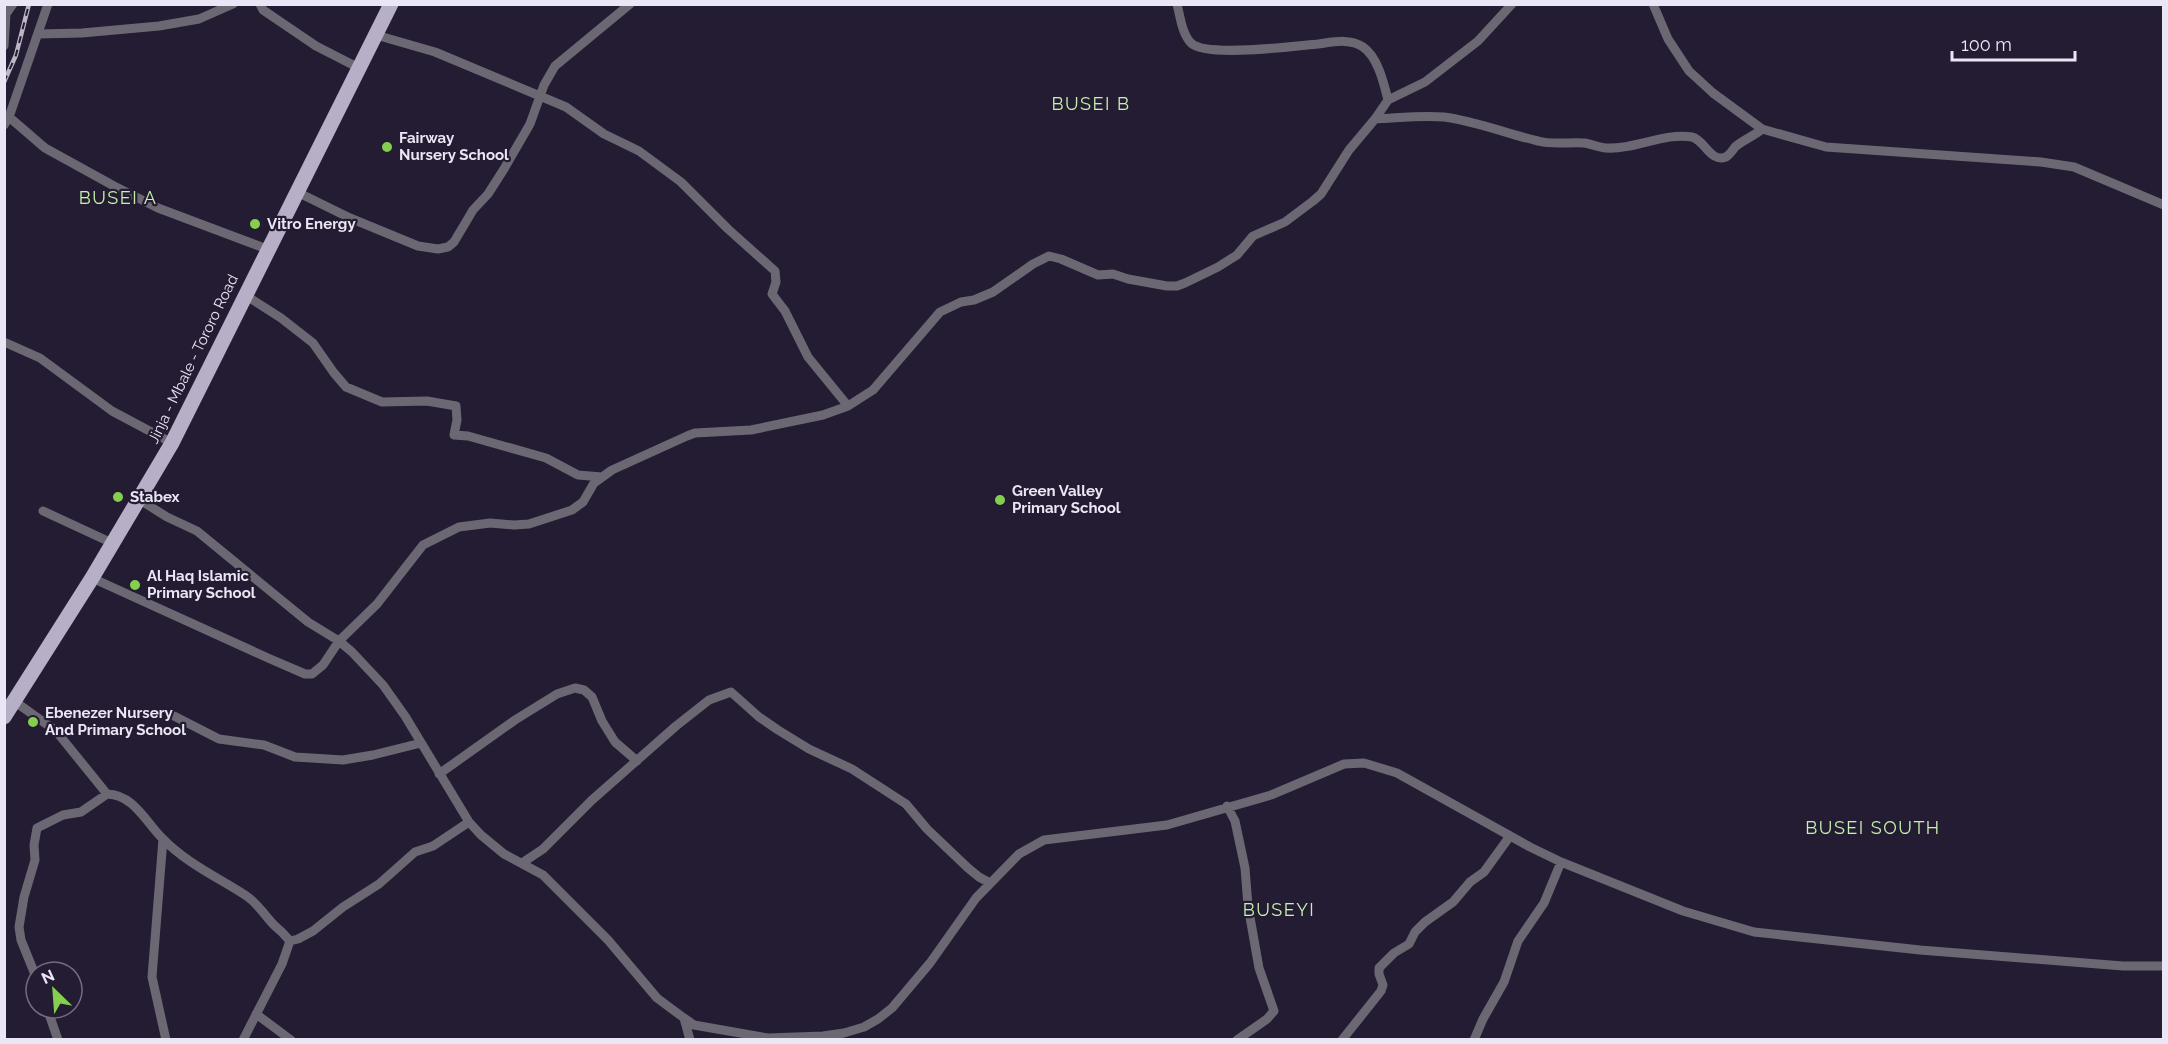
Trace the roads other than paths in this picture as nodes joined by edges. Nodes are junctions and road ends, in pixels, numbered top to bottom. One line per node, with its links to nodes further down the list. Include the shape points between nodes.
1 (13, 4): 12 (street, via 6,14)
2 (48, 4): 10 (street)
3 (233, 4): 10 (street, via 199,19 159,26)
4 (260, 4): 13 (street, via 316,46)
5 (391, 4): 11 (main road, Jinja - Mbale - Tororo Road)
6 (630, 4): 14 (street, via 555,66)
7 (1177, 4): 15 (street, via 1192,44 1206,50 1347,41 1363,47 1383,79)
8 (1512, 4): 15 (street, via 1478,41 1425,82)
9 (1653, 4): 18 (street, via 1668,39 1689,70)
10 (38, 34): 17 (street)
11 (376, 35): 13 (main road, Jinja - Mbale - Tororo Road); 14 (street, via 435,52)
12 (4, 46)
13 (359, 68): 19 (main road, Jinja - Mbale - Tororo Road)
14 (541, 95): 19 (street, via 530,124 504,169 448,247 418,246); 24 (street, via 604,134 639,150 681,182 775,271 772,294 808,357)
15 (1388, 100): 16 (street)
16 (1376, 119): 18 (street, via 1445,117 1541,142 1587,143 1605,148 1691,137 1712,155 1723,157); 24 (street, via 1349,150 1321,194 1285,222 1254,236 1238,255 1218,267 1177,286 1167,286 1113,274 1098,275 1049,256 993,292 940,312 873,390)
17 (7, 121): 21 (street, via 45,148 158,208)
18 (1762, 129): 20 (street, via 1826,147 2074,167)
19 (297, 192): 21 (main road, Jinja - Mbale - Tororo Road)
20 (2163, 205)
21 (267, 249): 22 (main road, Jinja - Mbale - Tororo Road)
22 (244, 295): 25 (main road, Jinja - Mbale - Tororo Road); 26 (street, via 313,343 346,387 382,402 427,401 456,406 454,435 546,458 578,474)
23 (4, 342): 25 (street, via 40,358 111,411)
24 (848, 406): 26 (street, via 751,430 695,433)
25 (172, 443): 27 (main road, Jinja - Mbale - Tororo Road)
26 (602, 477): 31 (street, via 572,510 529,524 459,527 433,539 416,553 377,604)
27 (140, 500): 29 (main road, Jinja - Mbale - Tororo Road); 31 (street, via 197,531 308,622)
28 (43, 511): 29 (street)
29 (112, 543): 30 (main road, Jinja - Mbale - Tororo Road)
30 (93, 578): 31 (street, via 305,674 318,671); 32 (main road, Jinja - Mbale - Tororo Road)
31 (339, 641): 35 (street, via 384,686)
32 (14, 701): 34 (main road, Jinja - Mbale - Tororo Road); 38 (street, via 56,731)
33 (174, 716): 35 (street, via 219,739 264,745 295,757 343,760)
34 (4, 717)
35 (421, 743): 37 (street)
36 (637, 761): 37 (street, via 615,742 592,697 575,688 557,694 516,720); 44 (street); 45 (street, via 709,700 731,692 759,717 809,750 852,769 906,804 961,862)
37 (440, 774): 40 (street)
38 (107, 794): 42 (street, via 124,798 140,810); 47 (street, via 81,812 63,815 36,828 35,860 19,927)
39 (1227, 806): 41 (street, via 1271,795 1344,764 1364,764 1397,773); 45 (street, via 1167,825 1044,840 1019,854); 57 (street, via 1236,821 1259,968 1274,1011)
40 (469, 822): 44 (street, via 504,854); 46 (street, via 433,846 415,852 379,884 313,931)
41 (1510, 836): 43 (street); 58 (street, via 1484,872 1379,968 1381,991)
42 (163, 839): 46 (street, via 184,858 245,895); 54 (street, via 152,977)
43 (1561, 862): 48 (street, via 1683,911 1754,932 1920,950); 59 (street, via 1544,903 1518,941)
44 (522, 864): 50 (street, via 543,875 608,940 657,998)
45 (990, 883): 50 (street, via 892,1008 864,1027 823,1036 768,1038 694,1025)
46 (290, 941): 49 (street)
47 (29, 960)
48 (2163, 966)
49 (256, 1014): 55 (street); 56 (street)
50 (684, 1018): 52 (street)
51 (51, 1020): 53 (street)
52 (688, 1039)
53 (58, 1040)
54 (166, 1040)
55 (243, 1040)
56 (291, 1040)
57 (1237, 1040)
58 (1342, 1040)
59 (1474, 1040)

